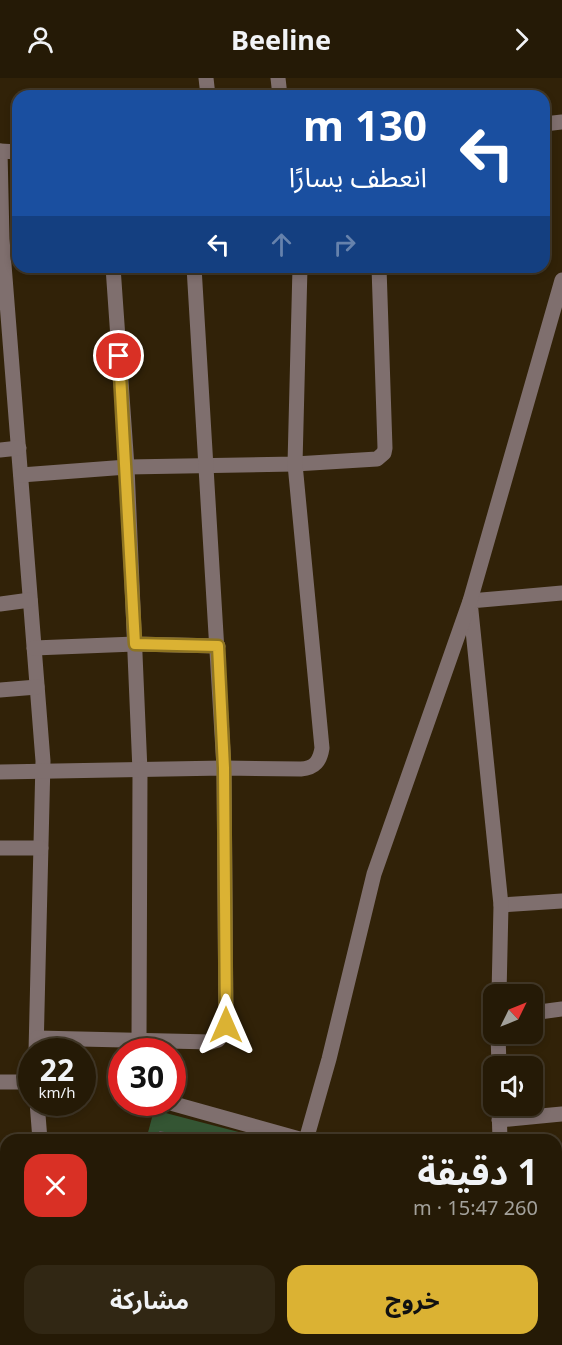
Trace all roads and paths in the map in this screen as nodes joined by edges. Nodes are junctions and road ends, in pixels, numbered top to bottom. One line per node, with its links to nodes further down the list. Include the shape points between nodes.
1 (0, 151): 2 (street)
2 (2, 239): 3 (street); 9 (street)
3 (12, 239)
4 (112, 273): 14 (street)
5 (194, 273): 13 (street)
6 (300, 273): 12 (street)
7 (379, 273): 12 (street, via 384,453 372,461)
8 (562, 280): 18 (street)
9 (4, 298): 10 (street)
10 (19, 448): 11 (street); 15 (street)
11 (0, 450)
12 (295, 464): 13 (street); 25 (street, via 321,758 309,769 301,770)
13 (208, 465): 14 (street); 21 (street)
14 (127, 467): 15 (street); 20 (street)
15 (21, 475): 17 (street)
16 (562, 592): 18 (street)
17 (30, 600): 19 (street); 22 (street)
18 (470, 600): 32 (street); 48 (street, via 374,874 329,1059)
19 (0, 604)
20 (135, 644): 21 (street); 22 (street); 27 (street)
21 (218, 646): 25 (street)
22 (34, 648): 23 (street)
23 (37, 687): 24 (street); 26 (street)
24 (0, 690)
25 (224, 768): 27 (street); 38 (street, via 226,1030 218,1040)
26 (43, 770): 27 (street); 28 (street); 30 (street)
27 (140, 771): 37 (street)
28 (0, 772)
29 (0, 848): 30 (street)
30 (41, 848): 36 (street)
31 (562, 901): 32 (street)
32 (501, 905): 33 (street)
33 (499, 984)
34 (562, 1009): 35 (street)
35 (543, 1011)
36 (36, 1038)
37 (139, 1038)
38 (186, 1042)
39 (0, 1082): 40 (street)
40 (18, 1082)
41 (186, 1107): 47 (street)
42 (543, 1114): 43 (street)
43 (562, 1114)
44 (38, 1116): 46 (street)
45 (499, 1116): 49 (street)
46 (40, 1134)
47 (282, 1134)
48 (306, 1134)
49 (500, 1134)

